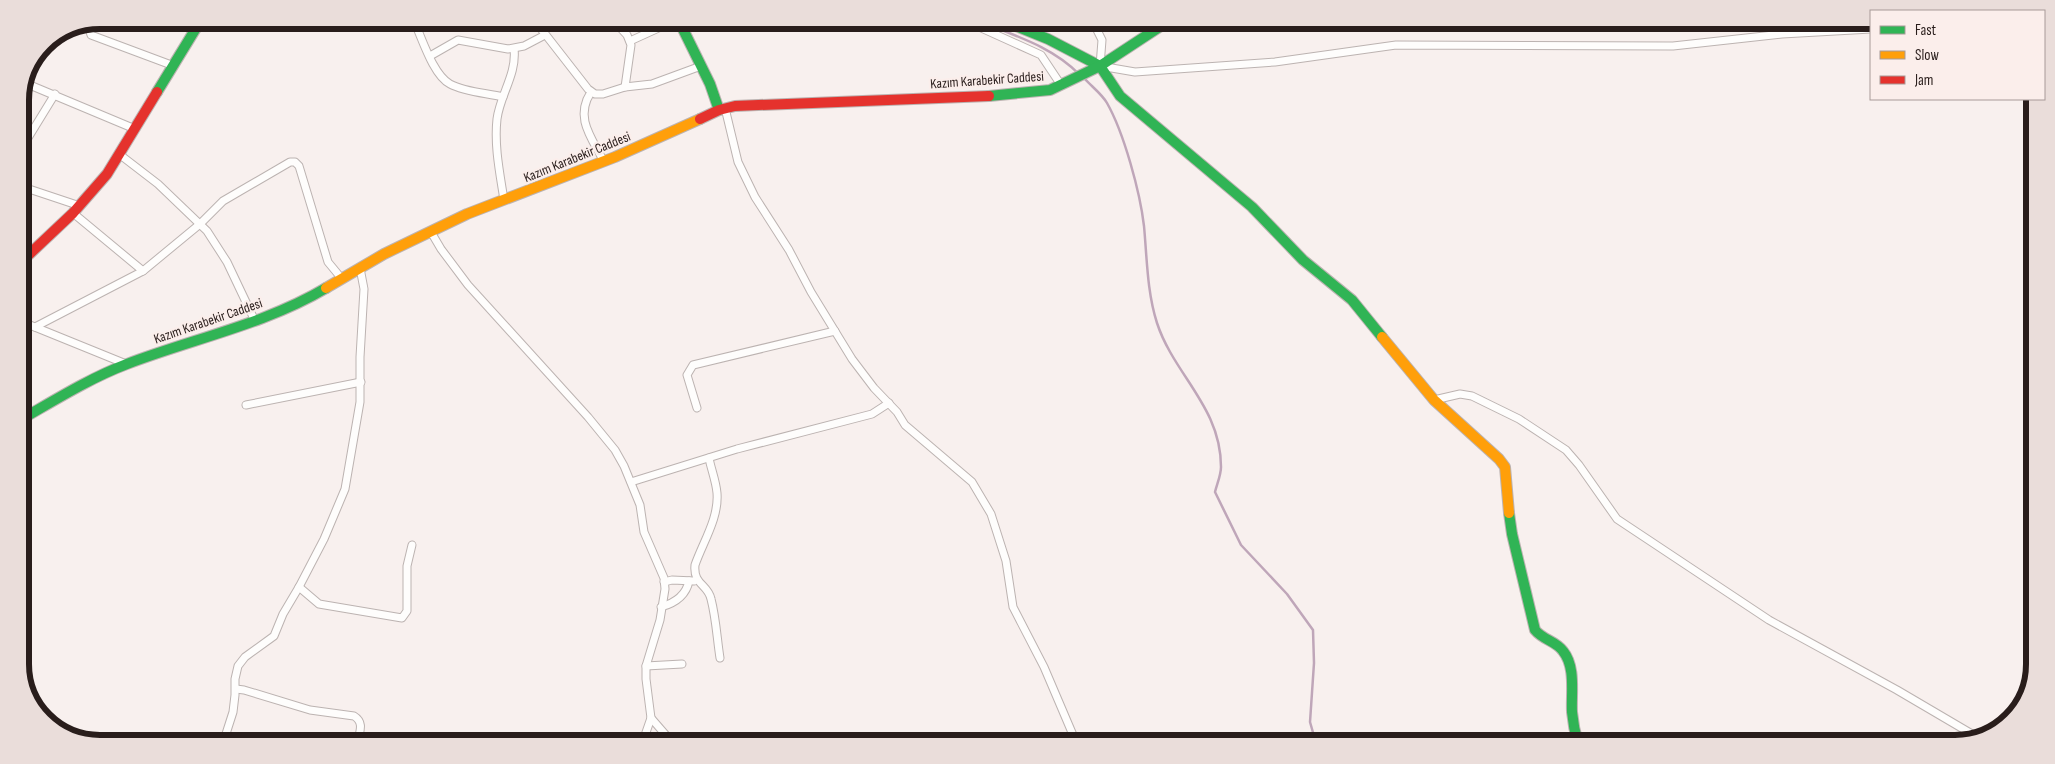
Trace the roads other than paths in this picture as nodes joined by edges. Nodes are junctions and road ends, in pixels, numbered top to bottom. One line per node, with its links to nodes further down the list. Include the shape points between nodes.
1 (196, 29): 17 (street)
2 (418, 29): 16 (street)
3 (540, 29): 13 (street)
4 (620, 29): 14 (street)
5 (656, 29): 14 (street)
6 (683, 29): 18 (street)
7 (983, 29): 20 (street, via 1040,55)
8 (1024, 29): 19 (street)
9 (1096, 29): 19 (street, via 1102,40)
10 (1150, 29): 19 (street, Kazım Karabekir Caddesi)
11 (1870, 29): 19 (street, via 1782,34 1673,46 1396,45 1275,62 1134,72)
12 (89, 30): 17 (street, via 91,35)
13 (544, 35): 15 (street); 23 (street)
14 (630, 41): 22 (street)
15 (514, 49): 16 (street, via 458,40); 25 (street, via 515,60)
16 (430, 56): 25 (street, via 440,77 449,84)
17 (174, 66): 27 (street)
18 (701, 66): 22 (street, via 652,84); 26 (street)
19 (1100, 66): 20 (street, Kazım Karabekir Caddesi); 46 (street, via 1120,96 1252,206 1302,260 1352,300)
20 (1062, 84): 26 (street, Kazım Karabekir Caddesi, via 1050,90 1006,95)
21 (30, 85): 24 (street)
22 (625, 87): 23 (street, via 603,94)
23 (591, 92): 30 (street, via 584,104 584,119)
24 (55, 94): 27 (street); 28 (street)
25 (503, 97): 32 (street, via 497,120 497,155)
26 (722, 109): 30 (street, Kazım Karabekir Caddesi); 43 (street, via 747,183 790,250)
27 (134, 129): 29 (street)
28 (29, 136)
29 (119, 154): 33 (street, via 107,174); 34 (street, via 158,184)
30 (604, 162): 32 (street, Kazım Karabekir Caddesi)
31 (29, 190): 33 (street)
32 (504, 200): 35 (street, Kazım Karabekir Caddesi)
33 (76, 209): 36 (street); 38 (street)
34 (200, 224): 38 (street); 39 (street, via 223,200 287,162 295,162 299,166 328,262); 40 (street, via 227,262)
35 (431, 232): 37 (street, Kazım Karabekir Caddesi); 52 (street, via 468,285 605,438)
36 (29, 254)
37 (360, 268): 39 (street, Kazım Karabekir Caddesi); 45 (street, via 364,289)
38 (143, 271): 42 (street)
39 (342, 279): 40 (street, Kazım Karabekir Caddesi)
40 (255, 321): 44 (street, Kazım Karabekir Caddesi)
41 (29, 325): 42 (street)
42 (35, 327): 44 (street)
43 (835, 331): 47 (street, via 868,380); 49 (street, via 693,365 687,375)
44 (126, 364): 50 (street, Kazım Karabekir Caddesi)
45 (361, 382): 48 (street); 56 (street, via 345,490)
46 (1434, 400): 63 (street, via 1460,394 1472,396 1518,420 1566,450 1617,519 1769,620); 69 (street, via 1505,467 1512,534 1526,600 1536,633 1562,648 1566,655)
47 (889, 403): 51 (street, via 872,414); 68 (street, via 915,434 972,482 991,514 1006,561 1013,607 1044,666)
48 (246, 405)
49 (696, 408)
50 (29, 415)
51 (709, 458): 52 (street); 54 (street, via 716,500 712,524 695,565)
52 (631, 482): 55 (street, via 640,505 644,532)
53 (412, 545): 56 (street, via 407,566 407,611 402,618 319,604)
54 (693, 581): 55 (street); 57 (street, via 680,597); 58 (street, via 711,597)
55 (664, 582): 57 (street)
56 (300, 587): 61 (street, via 274,636 238,666 234,679)
57 (661, 607): 60 (street)
58 (720, 658)
59 (682, 664): 60 (street)
60 (646, 666): 62 (street)
61 (236, 689): 64 (street); 65 (street, via 310,710 354,716 361,724)
62 (650, 718): 66 (street); 67 (street)
63 (1971, 734)
64 (226, 735)
65 (359, 735)
66 (645, 735)
67 (666, 735)
68 (1073, 735)
69 (1576, 735)

